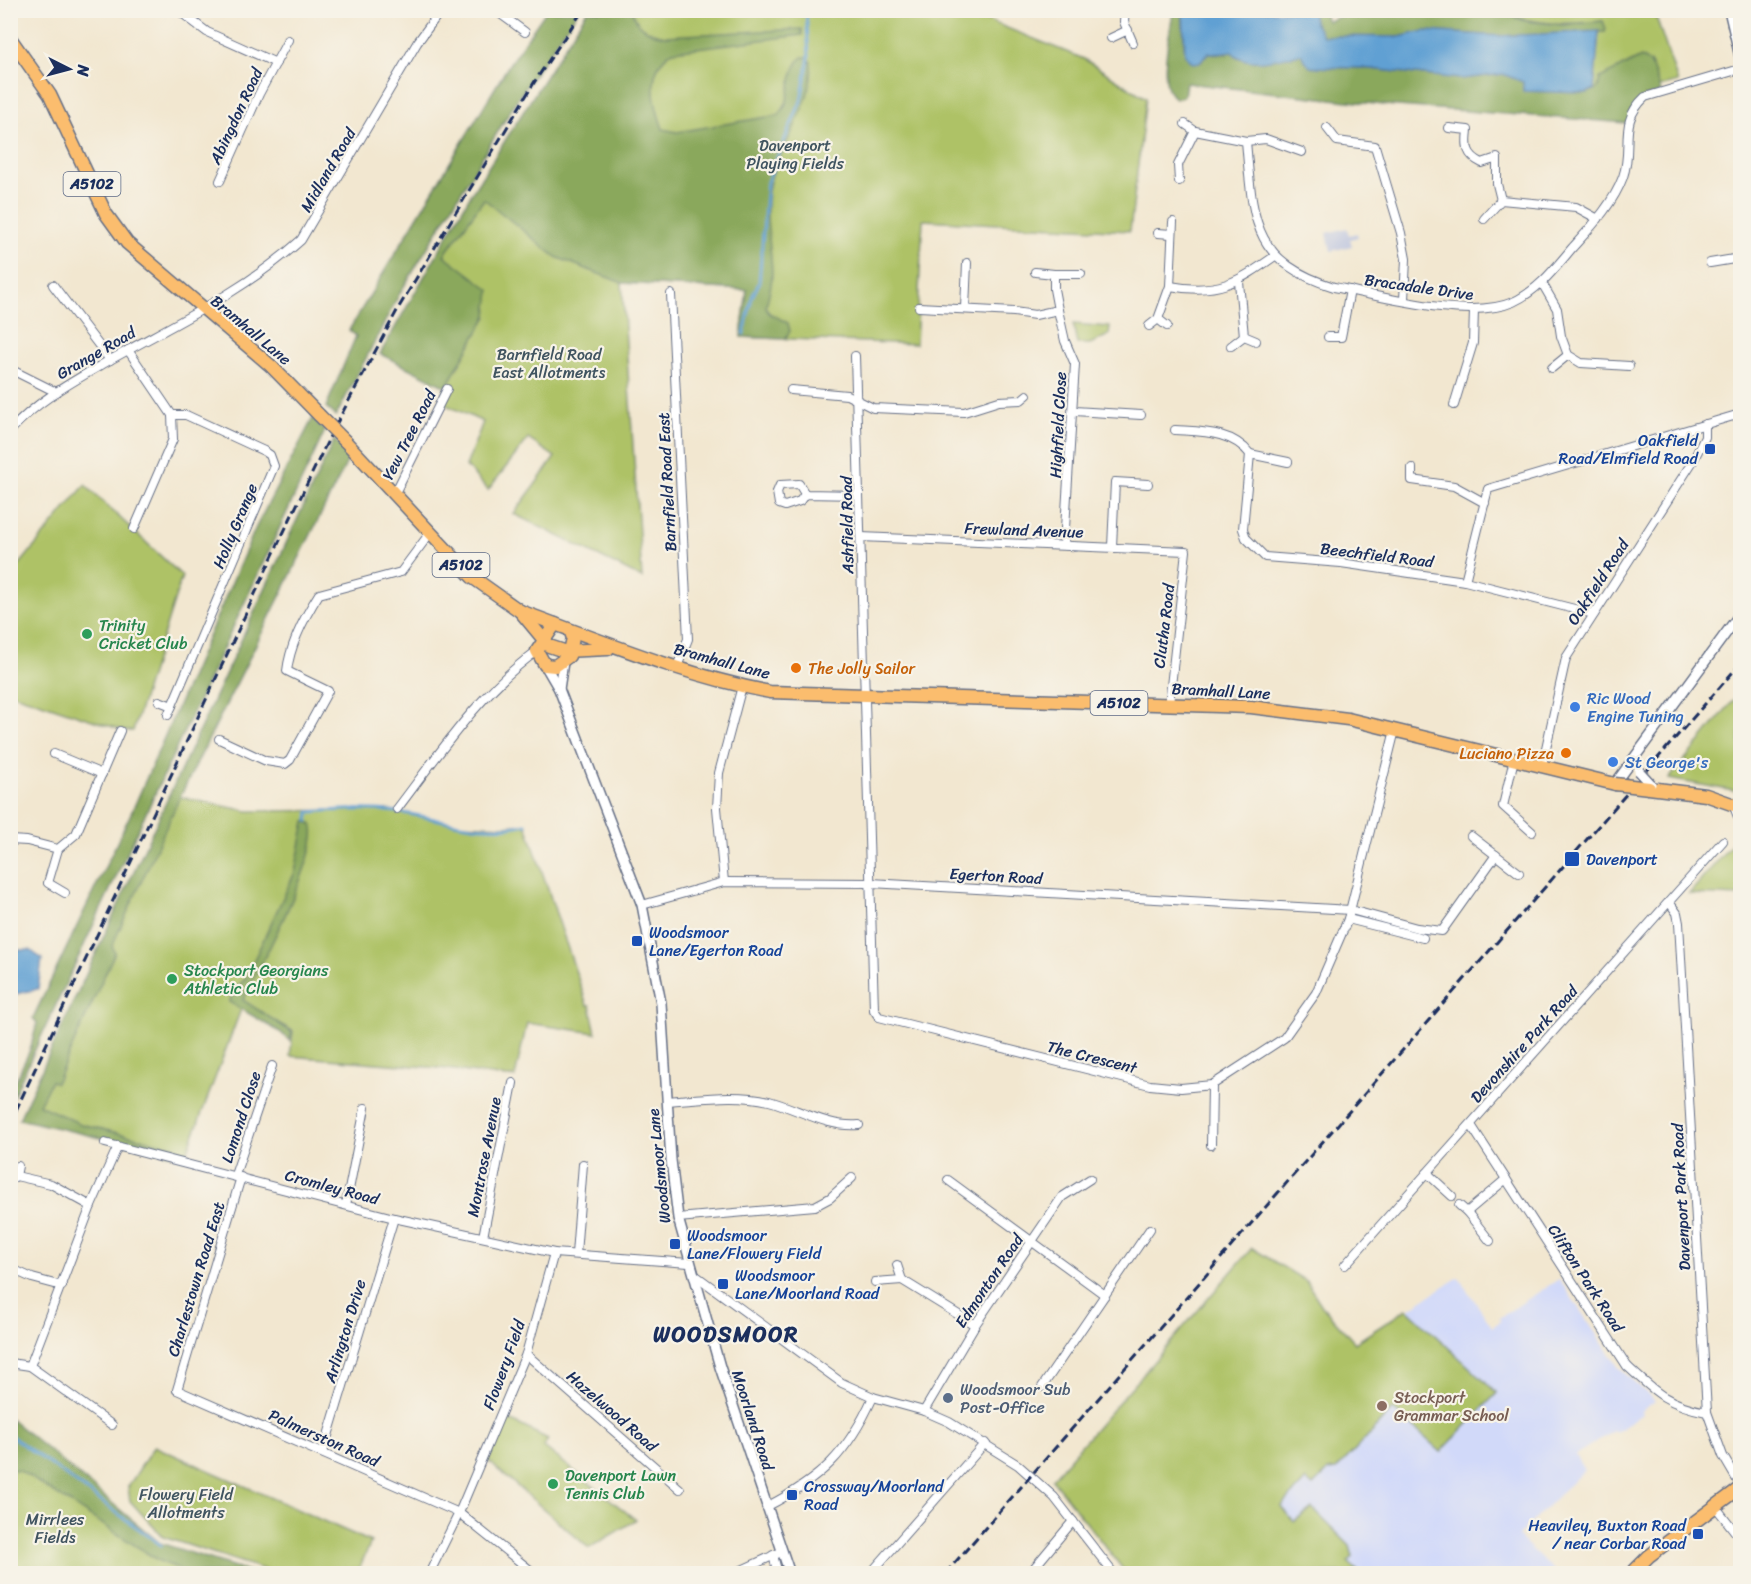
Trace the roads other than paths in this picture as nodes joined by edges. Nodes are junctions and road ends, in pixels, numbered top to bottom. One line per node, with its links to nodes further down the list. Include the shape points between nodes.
1 (178, 10): 13 (street, Abingdon Road, via 207,32)
2 (441, 10): 45 (street, Midland Road, via 417,43 301,240 281,258)
3 (495, 10): 7 (street)
4 (1125, 10): 6 (street)
5 (1729, 10): 12 (street)
6 (1128, 30): 9 (street); 11 (street)
7 (525, 32)
8 (10, 38): 45 (main road, Bramhall Lane / A5102, via 50,95 106,214 155,269)
9 (1112, 38)
10 (288, 40): 13 (street, Abingdon Road)
11 (1133, 43)
12 (1740, 55)
13 (276, 63): 21 (street, Abingdon Road)
14 (1740, 69): 25 (street, Bracadale Drive, via 1645,97 1634,107 1627,123 1624,174 1616,194)
15 (1185, 124): 18 (street)
16 (1327, 128): 42 (street, via 1337,141 1375,146 1406,259)
17 (1449, 128): 23 (street, via 1468,130 1466,147 1471,158 1482,163 1497,158)
18 (1195, 131): 19 (street); 22 (street, via 1178,165)
19 (1246, 141): 20 (street, via 1266,139); 29 (street, Bracadale Drive, via 1256,224)
20 (1302, 152)
21 (220, 180)
22 (1179, 181)
23 (1500, 200): 24 (street); 25 (street, via 1576,207)
24 (1484, 219)
25 (1598, 219): 37 (street, Bracadale Drive)
26 (1173, 222): 28 (street)
27 (1158, 233): 28 (street)
28 (1171, 234): 39 (street)
29 (1275, 256): 36 (street); 40 (street, Bracadale Drive, via 1312,281)
30 (1740, 258): 32 (street)
31 (967, 263): 44 (street)
32 (1710, 263)
33 (1035, 272): 34 (street)
34 (1054, 274): 35 (street); 46 (street, Highfield Close)
35 (1081, 274)
36 (1239, 282): 39 (street, via 1193,289); 51 (street)
37 (1542, 284): 47 (street, Bracadale Drive, via 1512,303); 56 (street, via 1557,309)
38 (53, 285): 58 (street)
39 (1170, 286): 48 (street)
40 (1350, 290): 42 (street, Bracadale Drive); 52 (street, via 1341,337)
41 (671, 294): 101 (street, Barnfield Road East, via 688,639)
42 (1404, 300): 47 (street, Bracadale Drive)
43 (918, 307): 44 (street)
44 (964, 308): 46 (street, via 1035,315)
45 (201, 309): 55 (street, Grange Road); 79 (main road, Bramhall Lane / A5102, bridge, via 270,366)
46 (1058, 310): 68 (street, Highfield Close, via 1075,364)
47 (1474, 310): 67 (street, via 1473,342)
48 (1158, 319): 49 (street); 50 (street)
49 (1149, 326)
50 (1167, 326)
51 (1244, 336): 53 (street); 54 (street)
52 (1328, 337)
53 (1256, 341)
54 (1231, 346)
55 (128, 350): 58 (street, Grange Road); 70 (street)
56 (1568, 355): 59 (street, via 1581,363); 60 (street)
57 (855, 356): 66 (street, Ashfield Road)
58 (110, 360): 64 (street, Grange Road)
59 (1629, 366)
60 (1552, 368)
61 (10, 369): 64 (street)
62 (447, 389): 79 (street, Yew Tree Road)
63 (790, 390): 66 (street)
64 (56, 392): 74 (street, Grange Road)
65 (1027, 395): 66 (street, via 1021,400 999,401 964,412 873,408)
66 (858, 399): 81 (street, Ashfield Road)
67 (1454, 405)
68 (1074, 411): 71 (street); 86 (street, Highfield Close)
69 (1740, 414): 72 (street)
70 (172, 415): 83 (street, via 173,439); 107 (street, Holly Grange, via 186,415 264,451 274,466)
71 (1141, 415)
72 (1705, 424): 82 (street, via 1488,489); 91 (street, Oakfield Road, via 1705,437 1693,460)
73 (1175, 430): 75 (street, via 1239,441)
74 (10, 431)
75 (1250, 454): 76 (street); 89 (street, Beechfield Road, via 1243,529 1246,538 1265,557)
76 (1288, 462)
77 (1412, 468): 82 (street, via 1412,480 1454,486)
78 (1148, 484): 87 (street, via 1115,482)
79 (395, 493): 84 (main road, Bramhall Lane / A5102)
80 (805, 494): 81 (street)
81 (859, 495): 85 (street, Ashfield Road)
82 (1485, 503): 89 (street)
83 (134, 529)
84 (430, 533): 90 (main road, Bramhall Lane / A5102, via 472,577); 111 (street, via 401,573 338,586 319,594 308,611 287,671 328,691 290,760 285,764 266,761)
85 (861, 537): 86 (street, Frewland Avenue); 104 (street, Ashfield Road)
86 (1064, 545): 87 (street, Frewland Avenue)
87 (1112, 547): 88 (street, Frewland Avenue)
88 (1186, 551): 106 (street, Clutha Road)
89 (1465, 580): 91 (street, Beechfield Road)
90 (520, 611): 93 (main road, Bramhall Lane / A5102); 95 (main road, Bramhall Lane / A5102)
91 (1594, 614): 115 (street, Oakfield Road, via 1566,657)
92 (1740, 614): 112 (street)
93 (555, 624): 94 (main road, Bramhall Lane / A5102); 95 (main road)
94 (570, 630): 96 (main road, Bramhall Lane / A5102); 98 (main road)
95 (545, 640): 97 (main road); 98 (main road, Bramhall Lane / A5102, via 556,650)
96 (622, 650): 98 (main road, Bramhall Lane / A5102); 101 (main road, Bramhall Lane / A5102)
97 (537, 651): 100 (main road); 120 (street, via 459,729)
98 (572, 651): 99 (main road)
99 (563, 662): 100 (main road, via 555,666); 103 (street)
100 (545, 664): 103 (street, Woodsmoor Lane)
101 (677, 667): 102 (main road, Bramhall Lane / A5102)
102 (742, 686): 104 (main road, Bramhall Lane / A5102, via 770,692); 129 (street, via 719,774 717,808)
103 (559, 689): 133 (street, Woodsmoor Lane)
104 (866, 693): 106 (main road, Bramhall Lane / A5102); 130 (street, The Crescent)
105 (159, 701): 107 (street)
106 (1169, 704): 109 (main road, Bramhall Lane / A5102, via 1251,707 1338,717)
107 (172, 706): 108 (street, Holly Grange)
108 (168, 715)
109 (1395, 730): 114 (main road, Bramhall Lane / A5102); 134 (street, The Crescent)
110 (120, 731): 116 (street)
111 (219, 739)
112 (1641, 748): 117 (street); 118 (street, bridge, via 1639,771)
113 (54, 754): 116 (street)
114 (1514, 759): 115 (main road, Bramhall Lane / A5102); 122 (street, via 1503,806)
115 (1542, 766): 117 (main road, Bramhall Lane / A5102)
116 (102, 774): 126 (street, via 76,834)
117 (1615, 784): 118 (main road, Bramhall Lane / A5102, bridge)
118 (1653, 786): 119 (main road, Bramhall Lane / A5102)
119 (1737, 805): 121 (street)
120 (397, 809)
121 (1740, 822)
122 (1532, 832)
123 (1471, 836): 127 (street)
124 (10, 840): 126 (street)
125 (1723, 841): 132 (street, Devonshire Park Road)
126 (58, 849): 131 (street, via 48,883)
127 (1496, 855): 128 (street); 134 (street, Egerton Road, via 1443,931 1417,928)
128 (1519, 873)
129 (724, 882): 130 (street, Egerton Road); 133 (street, Egerton Road)
130 (871, 883): 134 (street, Egerton Road); 139 (street, The Crescent, via 874,1010 879,1017 1148,1084 1181,1088)
131 (64, 893)
132 (1669, 902): 143 (street, Devonshire Park Road); 186 (street, Davenport Park Road, via 1679,923)
133 (642, 905): 140 (street, Woodsmoor Lane, via 659,981)
134 (1351, 909): 135 (street, The Crescent)
135 (1348, 919): 136 (street); 139 (street, The Crescent, via 1316,993 1284,1038)
136 (1423, 938)
137 (272, 1066): 150 (street, Lomond Close)
138 (513, 1083): 164 (street, Montrose Avenue)
139 (1212, 1085): 145 (street)
140 (667, 1101): 142 (street, via 769,1101 844,1126); 162 (street, Woodsmoor Lane)
141 (365, 1108): 157 (street)
142 (859, 1125)
143 (1471, 1125): 149 (street, Devonshire Park Road); 154 (street, Clifton Park Road)
144 (105, 1143): 146 (street, Cromley Road)
145 (1211, 1145)
146 (118, 1146): 150 (street, Cromley Road); 159 (street)
147 (583, 1164): 168 (street)
148 (18, 1166): 151 (street)
149 (1427, 1173): 156 (street); 171 (street, Devonshire Park Road)
150 (238, 1176): 157 (street, Cromley Road); 183 (street, Charlestown Road East)
151 (13, 1178): 159 (street, via 51,1184)
152 (852, 1178): 162 (street, via 815,1206)
153 (1090, 1179): 165 (street, Edmonton Road, via 1062,1197)
154 (1506, 1179): 160 (street); 186 (street, Clifton Park Road, via 1627,1366 1653,1391 1680,1407)
155 (948, 1180): 165 (street)
156 (1452, 1196)
157 (346, 1205): 161 (street, Cromley Road)
158 (1459, 1205): 160 (street)
159 (91, 1206): 176 (street)
160 (1467, 1212): 166 (street)
161 (394, 1218): 164 (street, Cromley Road); 189 (street, Arlington Drive)
162 (678, 1218): 169 (street, Woodsmoor Lane)
163 (1150, 1229): 177 (street)
164 (483, 1237): 167 (street, Cromley Road)
165 (1033, 1241): 177 (street); 178 (street, Edmonton Road)
166 (1490, 1241)
167 (554, 1253): 168 (street); 179 (street, Flowery Field)
168 (576, 1254): 169 (street)
169 (689, 1263): 173 (street, Woodsmoor Lane)
170 (897, 1265): 174 (street)
171 (1345, 1265)
172 (10, 1268): 176 (street)
173 (695, 1275): 184 (street, Woodsmoor Lane, via 842,1383); 193 (street, Moorland Road, via 720,1367)
174 (902, 1280): 175 (street); 178 (street)
175 (875, 1282)
176 (62, 1286): 181 (street)
177 (1105, 1295): 182 (street)
178 (975, 1325): 185 (street, Edmonton Road)
179 (526, 1354): 191 (street, Hazelwood Road); 194 (street, Flowery Field)
180 (10, 1363): 181 (street)
181 (30, 1366): 187 (street)
182 (1042, 1387)
183 (177, 1390): 189 (street, Palmerston Road)
184 (873, 1397): 185 (street, Woodsmoor Lane); 193 (street, via 860,1426 823,1472)
185 (924, 1411): 188 (street, Woodsmoor Lane)
186 (1707, 1412): 190 (street, Davenport Park Road, via 1723,1456)
187 (112, 1425)
188 (985, 1443): 195 (street, Woodsmoor Lane, via 1031,1476); 203 (street)
189 (323, 1452): 194 (street, Palmerston Road)
190 (1740, 1487): 192 (main road)
191 (680, 1489)
192 (1715, 1506): 196 (street); 206 (main road)
193 (766, 1507): 197 (street, Moorland Road)
194 (459, 1513): 198 (street, Flowery Field); 199 (street, Palmerston Road)
195 (1074, 1521): 204 (street); 205 (street, Woodsmoor Lane)
196 (1740, 1538)
197 (777, 1554): 200 (street); 201 (street); 202 (street, Moorland Road)
198 (429, 1574)
199 (535, 1574)
200 (733, 1574)
201 (778, 1574)
202 (790, 1574)
203 (870, 1574)
204 (1029, 1574)
205 (1114, 1574)
206 (1631, 1574)

